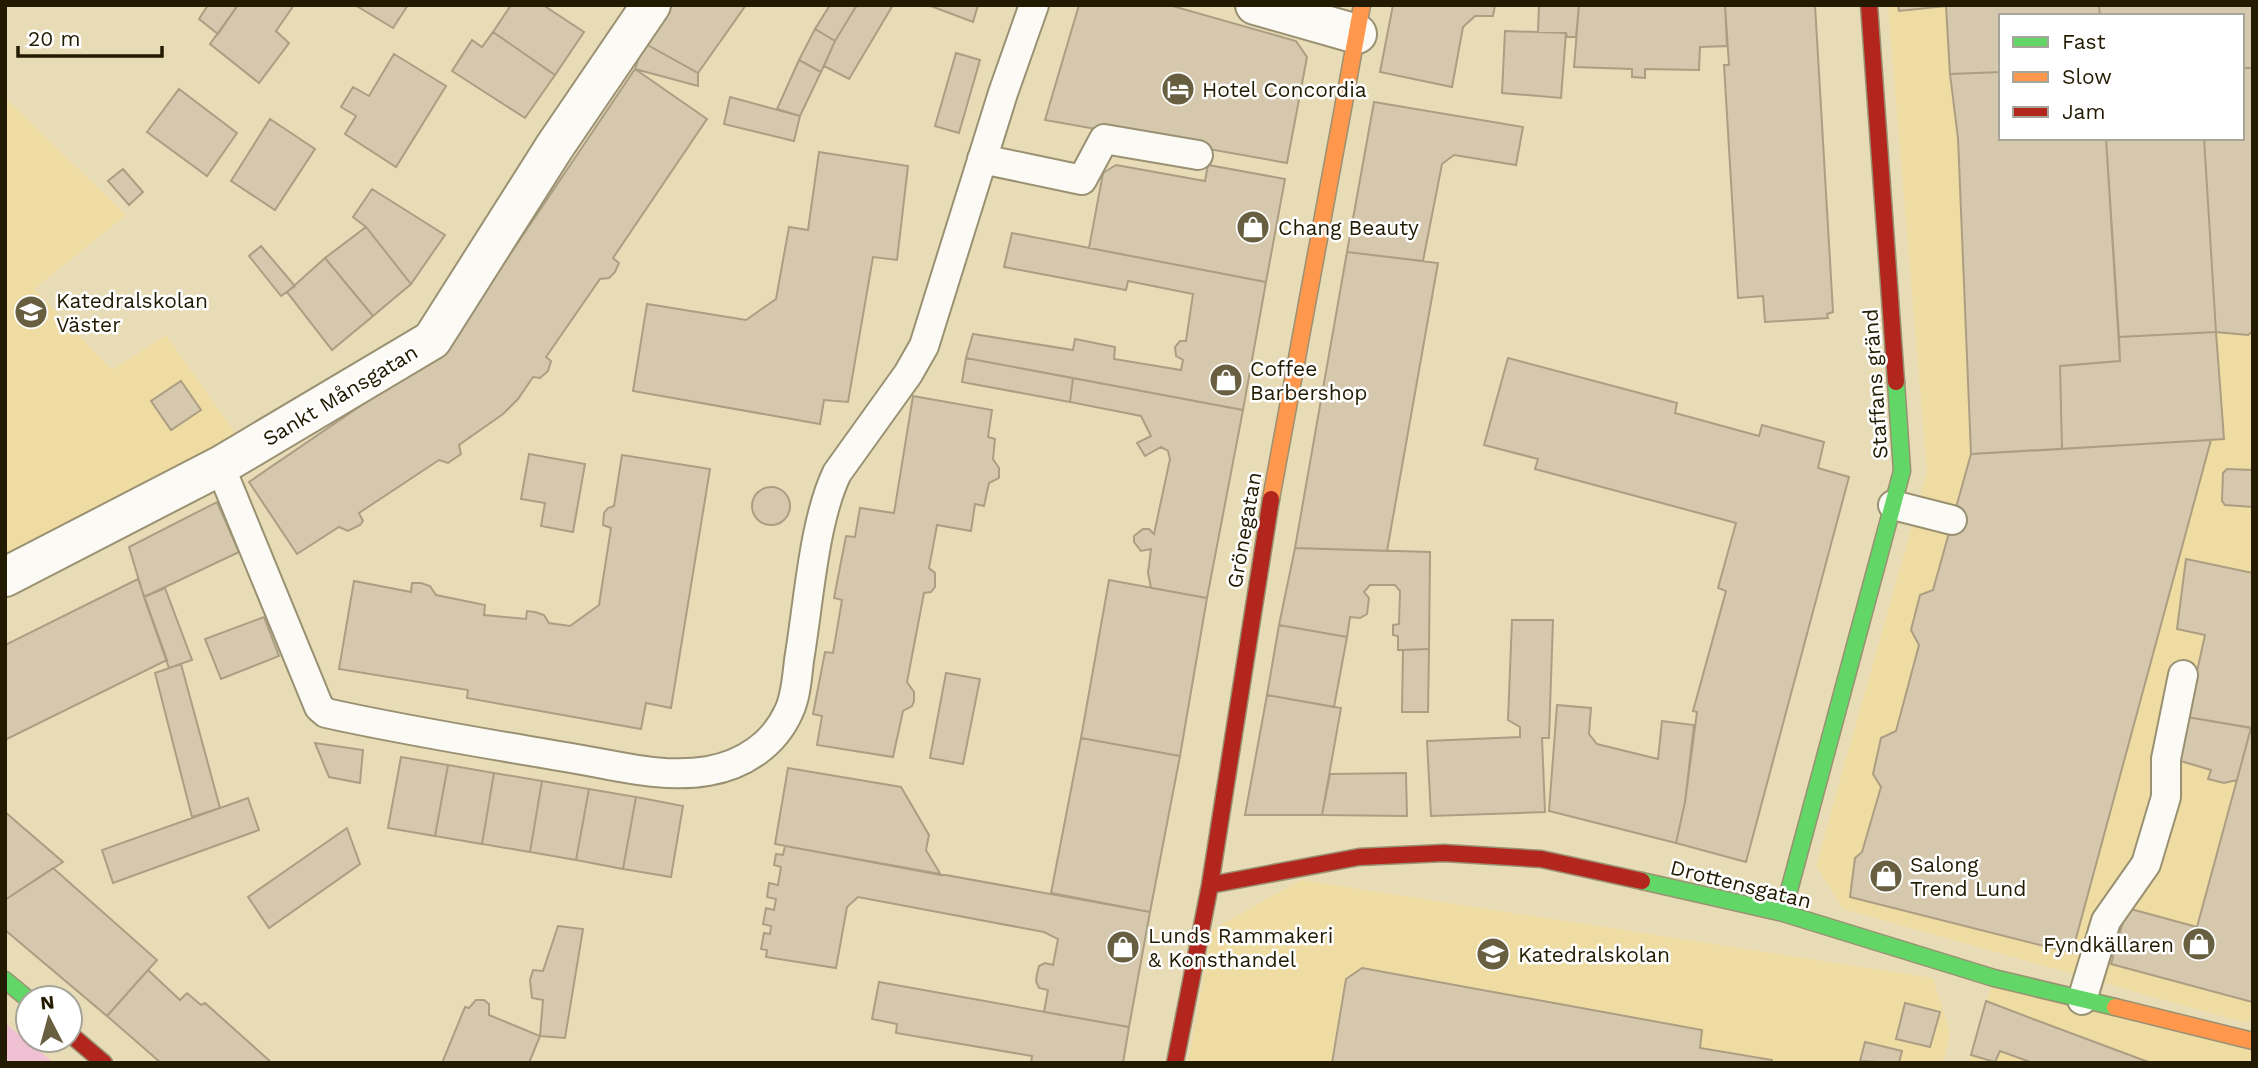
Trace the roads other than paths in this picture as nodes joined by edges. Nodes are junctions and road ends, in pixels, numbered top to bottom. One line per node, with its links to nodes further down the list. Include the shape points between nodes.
1 (651, 5): 8 (street, Sankt Månsgatan, via 432,340)
2 (1034, 5): 7 (lane)
3 (1255, 5): 5 (street)
4 (1870, 5): 9 (street, Staffans gränd, via 1902,471)
5 (1359, 19): 13 (street, Grönegatan, via 1260,559)
6 (1198, 155): 7 (lane, via 1104,139 1082,180)
7 (982, 159): 8 (lane, via 924,346 829,491 788,713 761,749 734,764 707,771 661,773 326,713 319,707)
8 (220, 466): 11 (street, Sankt Månsgatan)
9 (1893, 505): 10 (lane); 14 (street, Staffans gränd)
10 (1952, 520)
11 (5, 578)
12 (2183, 675): 15 (lane, via 2166,759 2166,797 2146,864 2106,920)
13 (1210, 885): 14 (street, Drottensgatan, via 1359,857 1444,853 1541,859); 19 (street, Grönegatan)
14 (1783, 913): 15 (street, Drottensgatan, via 1983,975)
15 (2082, 1000): 16 (street, Drottensgatan)
16 (2253, 1041)
17 (84, 1046): 18 (street)
18 (104, 1063)
19 (1175, 1063)

